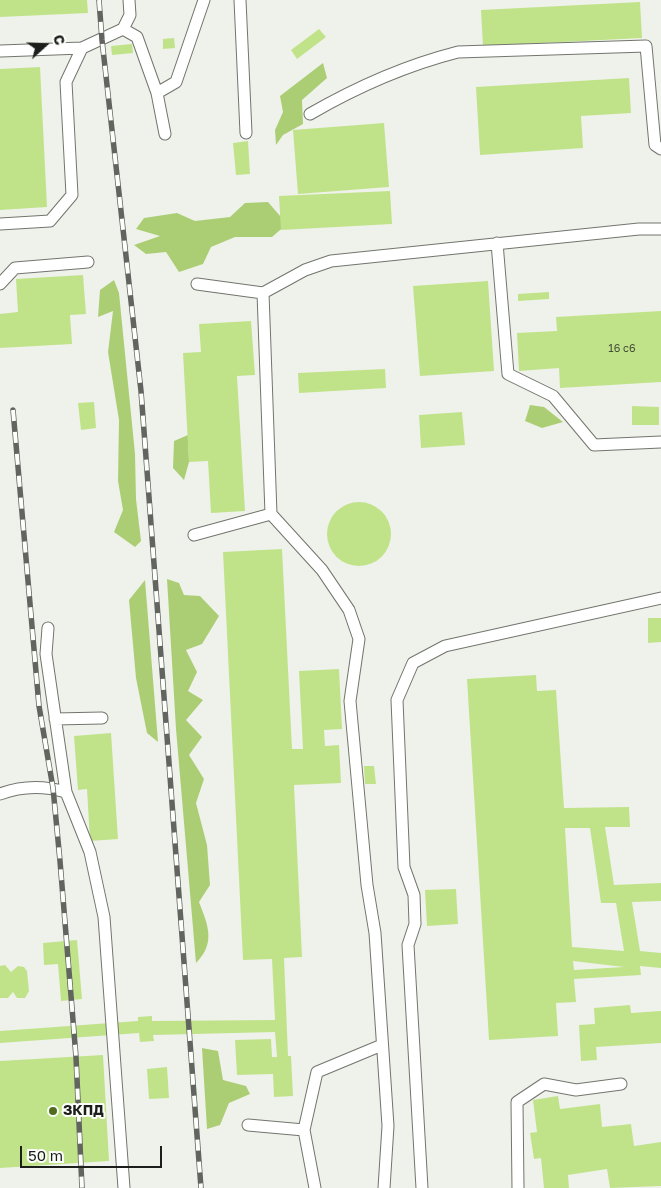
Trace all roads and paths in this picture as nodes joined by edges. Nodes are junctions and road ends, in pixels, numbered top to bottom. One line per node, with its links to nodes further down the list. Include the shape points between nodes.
1 (129, 0): 4 (lane, via 130,15)
2 (204, 0): 7 (lane, via 176,82)
3 (240, 0): 9 (lane)
4 (123, 29): 5 (lane); 7 (lane, via 137,36)
5 (82, 48): 6 (lane); 12 (lane, via 66,82 72,195 50,221)
6 (0, 51)
7 (157, 94): 10 (lane)
8 (310, 114): 11 (lane, via 395,73 458,52 646,46 656,145)
9 (246, 133)
10 (165, 134)
11 (661, 149)
12 (0, 224)
13 (661, 229): 14 (lane)
14 (497, 242): 18 (lane, via 332,262 304,270); 19 (lane, via 508,374 553,396 594,445)
15 (88, 262): 16 (lane, via 15,268)
16 (0, 284)
17 (196, 284): 18 (lane)
18 (263, 294): 20 (lane)
19 (661, 442)
20 (271, 514): 21 (lane); 28 (lane, via 322,570 349,610 359,639 350,701)
21 (194, 535)
22 (661, 598): 35 (lane, via 445,646 413,663 397,700 404,867 414,896 415,924 408,945)
23 (48, 628): 25 (lane, via 46,654)
24 (102, 718): 25 (lane)
25 (55, 719): 26 (lane)
26 (66, 792): 27 (lane, via 53,788 14,788); 32 (lane, via 90,852 104,917)
27 (0, 794)
28 (382, 1045): 31 (lane, via 317,1072); 34 (lane, via 388,1126)
29 (621, 1084): 36 (lane, via 576,1090 544,1084 517,1102)
30 (248, 1125): 31 (lane)
31 (304, 1130): 33 (lane)
32 (124, 1188)
33 (315, 1188)
34 (384, 1188)
35 (422, 1188)
36 (518, 1188)

